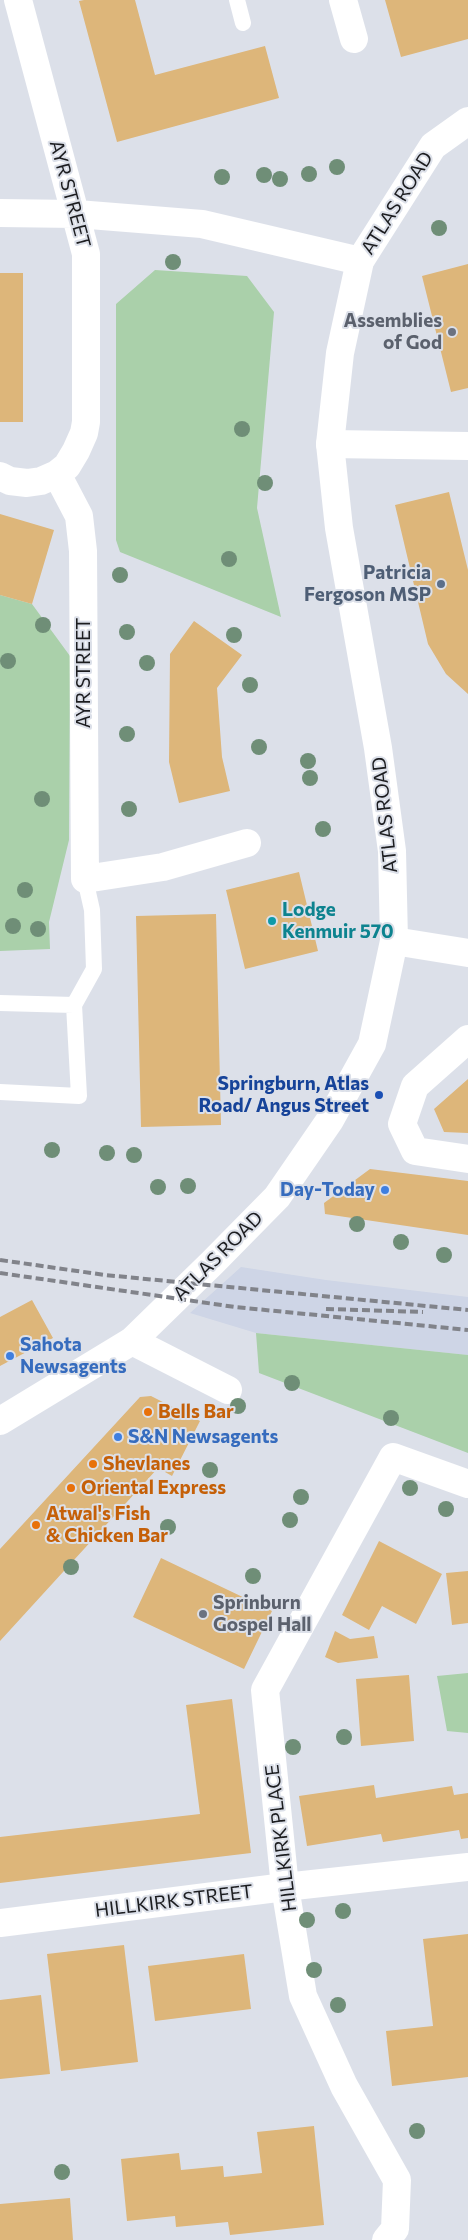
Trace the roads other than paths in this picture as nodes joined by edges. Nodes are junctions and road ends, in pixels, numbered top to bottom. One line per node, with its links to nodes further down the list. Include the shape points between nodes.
1 (18, 0): 8 (street, AYR STREET)
2 (237, 0): 4 (lane)
3 (343, 0): 5 (street)
4 (243, 24)
5 (354, 38)
6 (468, 121): 9 (street, ATLAS ROAD, via 432,146)
7 (0, 214): 8 (street)
8 (77, 214): 9 (street, via 202,224); 12 (street, AYR STREET, via 86,254 86,422 76,451 67,466)
9 (360, 262): 10 (street, ATLAS ROAD, via 340,353)
10 (330, 444): 11 (street); 16 (street, ATLAS ROAD, via 339,528 378,748 392,851)
11 (468, 446)
12 (57, 474): 13 (street, AYR STREET, via 27,483); 15 (street, AYR STREET, via 79,516 83,551)
13 (0, 476)
14 (247, 843): 15 (street, via 163,868)
15 (85, 879): 19 (lane, via 92,910 94,969)
16 (394, 941): 17 (street); 23 (street, ATLAS ROAD, via 372,1044 330,1120 277,1197)
17 (468, 953)
18 (0, 1003): 19 (lane)
19 (74, 1005): 21 (lane, via 79,1096)
20 (468, 1039): 22 (street, via 415,1086 402,1124 415,1152)
21 (0, 1092)
22 (468, 1159)
23 (132, 1341): 24 (street); 25 (street, ATLAS ROAD)
24 (228, 1390)
25 (0, 1421)
26 (468, 1484): 28 (street, HILLKIRK PLACE, via 393,1457 265,1690)
27 (468, 1867): 28 (street, HILLKIRK STREET)
28 (285, 1887): 29 (street, HILLKIRK STREET); 30 (street, HILLKIRK PLACE, via 303,1996 344,2086 397,2180)
29 (0, 1923)
30 (390, 2234)

